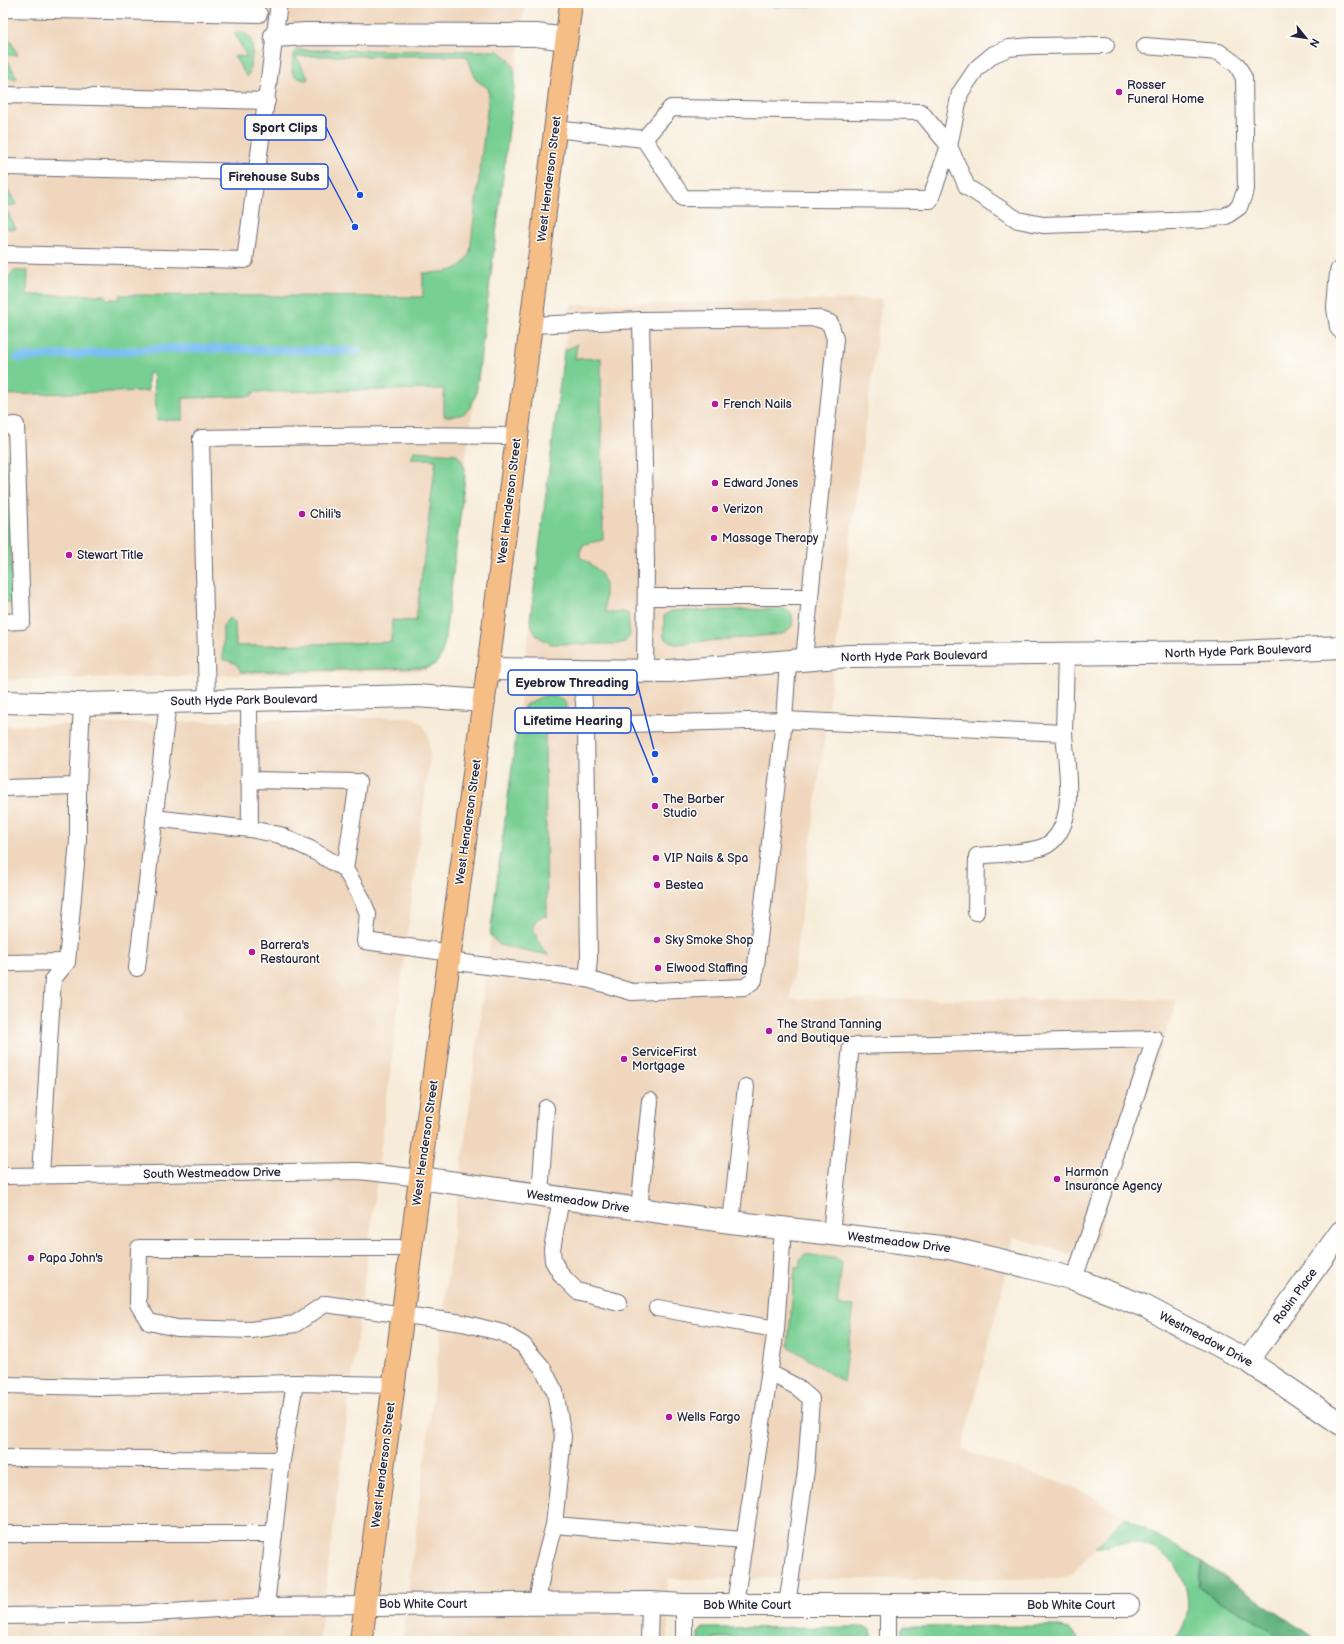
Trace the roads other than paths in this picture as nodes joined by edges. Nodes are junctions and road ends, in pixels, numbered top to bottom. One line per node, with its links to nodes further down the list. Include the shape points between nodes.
1 (274, 3): 5 (lane)
2 (280, 3): 6 (lane)
3 (571, 3): 7 (main road, West Henderson Street)
4 (3, 9): 5 (lane)
5 (259, 14): 6 (lane)
6 (276, 36): 7 (street, via 528,35); 11 (lane)
7 (566, 39): 12 (main road, West Henderson Street)
8 (1106, 45): 14 (lane, via 1032,46 1009,48 994,54 977,68 960,94)
9 (1145, 46): 14 (lane, via 1219,52 1237,65 1244,78 1246,189 1239,207 1226,216 1203,220 1043,225 1018,220 967,188)
10 (3, 95): 11 (lane)
11 (267, 101): 16 (lane)
12 (555, 129): 13 (lane); 20 (main road, West Henderson Street)
13 (644, 139): 14 (lane, via 671,108 921,112); 14 (lane, via 683,198 930,200)
14 (949, 146)
15 (3, 167): 16 (lane)
16 (257, 172): 17 (lane, via 245,260)
17 (3, 254)
18 (1341, 272): 21 (street, via 1338,308)
19 (641, 320): 20 (lane); 24 (lane); 25 (lane, via 816,318 830,323 835,339)
20 (532, 325): 23 (main road, West Henderson Street)
21 (1341, 327)
22 (3, 426): 26 (lane, via 16,425 22,621)
23 (518, 436): 30 (main road, West Henderson Street); 37 (lane, via 201,438)
24 (646, 597): 25 (lane); 32 (lane)
25 (810, 598): 29 (lane)
26 (3, 622)
27 (1341, 647): 28 (street, North Hyde Park Boulevard, via 1239,652)
28 (1066, 654): 29 (street, North Hyde Park Boulevard, via 849,656); 41 (lane)
29 (796, 661): 32 (street, North Hyde Park Boulevard); 39 (lane)
30 (488, 669): 31 (street, North Hyde Park Boulevard); 34 (main road, West Henderson Street)
31 (581, 671): 32 (street, North Hyde Park Boulevard); 40 (lane)
32 (645, 672)
33 (249, 701): 34 (street, South Hyde Park Boulevard, via 416,696); 37 (street, South Hyde Park Boulevard); 42 (lane)
34 (484, 701): 49 (main road, West Henderson Street)
35 (3, 702): 38 (street, South Hyde Park Boulevard)
36 (168, 702): 37 (street, South Hyde Park Boulevard); 38 (street, South Hyde Park Boulevard); 45 (lane)
37 (207, 702)
38 (82, 704): 43 (lane)
39 (784, 720): 40 (lane); 41 (lane); 53 (lane, via 754,980 746,987 632,992)
40 (586, 725): 53 (lane)
41 (1064, 733): 48 (lane, via 1068,808 1061,832 1046,845 1030,850 978,856)
42 (249, 780): 46 (lane); 47 (lane, via 358,782)
43 (78, 786): 44 (lane); 50 (lane, via 78,841)
44 (3, 788)
45 (154, 818): 46 (lane); 52 (lane)
46 (250, 829): 47 (lane, via 280,835)
47 (345, 869): 49 (lane, via 368,914 365,941)
48 (976, 912)
49 (450, 957): 53 (lane); 59 (main road, West Henderson Street)
50 (68, 962): 51 (lane); 57 (lane, via 53,979)
51 (3, 963)
52 (137, 968)
53 (587, 978)
54 (746, 1087): 63 (lane)
55 (650, 1101): 62 (lane)
56 (546, 1108): 60 (lane)
57 (41, 1175): 58 (lane, South Westmeadow Drive); 59 (lane, South Westmeadow Drive, via 359,1171)
58 (3, 1176)
59 (420, 1178): 60 (street, Westmeadow Drive); 67 (main road, West Henderson Street)
60 (540, 1195): 61 (street, Westmeadow Drive)
61 (562, 1198): 62 (street, Westmeadow Drive); 69 (lane, via 552,1249 553,1261 562,1276 577,1291)
62 (639, 1209): 63 (street, Westmeadow Drive)
63 (731, 1222): 64 (street, Westmeadow Drive)
64 (783, 1229): 66 (street, Westmeadow Drive); 72 (lane)
65 (1341, 1232): 73 (street, Robin Place)
66 (831, 1233): 68 (street, Westmeadow Drive, via 949,1248); 68 (lane, via 851,1046 1155,1039)
67 (411, 1248): 71 (main road, West Henderson Street); 71 (lane, via 139,1248 138,1304 149,1322 177,1328 251,1330 295,1324 325,1304)
68 (1074, 1279): 73 (street, Westmeadow Drive, via 1144,1306)
69 (619, 1302)
70 (657, 1308): 72 (lane)
71 (403, 1315): 77 (main road, West Henderson Street); 81 (lane, via 463,1323 503,1333 523,1345 542,1367 555,1392 563,1436)
72 (776, 1329): 74 (lane)
73 (1248, 1361): 78 (street, Westmeadow Drive)
74 (770, 1373): 84 (lane); 90 (lane, via 797,1387 811,1399 806,1470)
75 (294, 1383): 76 (lane, via 100,1387); 77 (lane); 80 (lane)
76 (3, 1385)
77 (394, 1385): 86 (main road, West Henderson Street)
78 (1341, 1424)
79 (3, 1458): 80 (lane)
80 (282, 1460): 83 (lane)
81 (554, 1525): 84 (lane); 87 (lane, via 543,1566)
82 (3, 1534): 83 (lane)
83 (274, 1534): 93 (lane)
84 (744, 1540): 88 (lane)
85 (650, 1603): 87 (street, Bob White Court); 89 (street, Bob White Court); 96 (lane)
86 (365, 1604): 87 (street, Bob White Court); 93 (lane); 95 (main road, West Henderson Street)
87 (537, 1604)
88 (735, 1604): 89 (street, Bob White Court); 90 (street, Bob White Court)
89 (684, 1605): 97 (lane)
90 (787, 1605): 91 (street, Bob White Court)
91 (888, 1605): 92 (street, Bob White Court); 98 (lane)
92 (1128, 1605)
93 (266, 1606): 94 (lane, via 138,1614)
94 (3, 1616)
95 (361, 1641)
96 (649, 1641)
97 (684, 1641)
98 (888, 1641)

